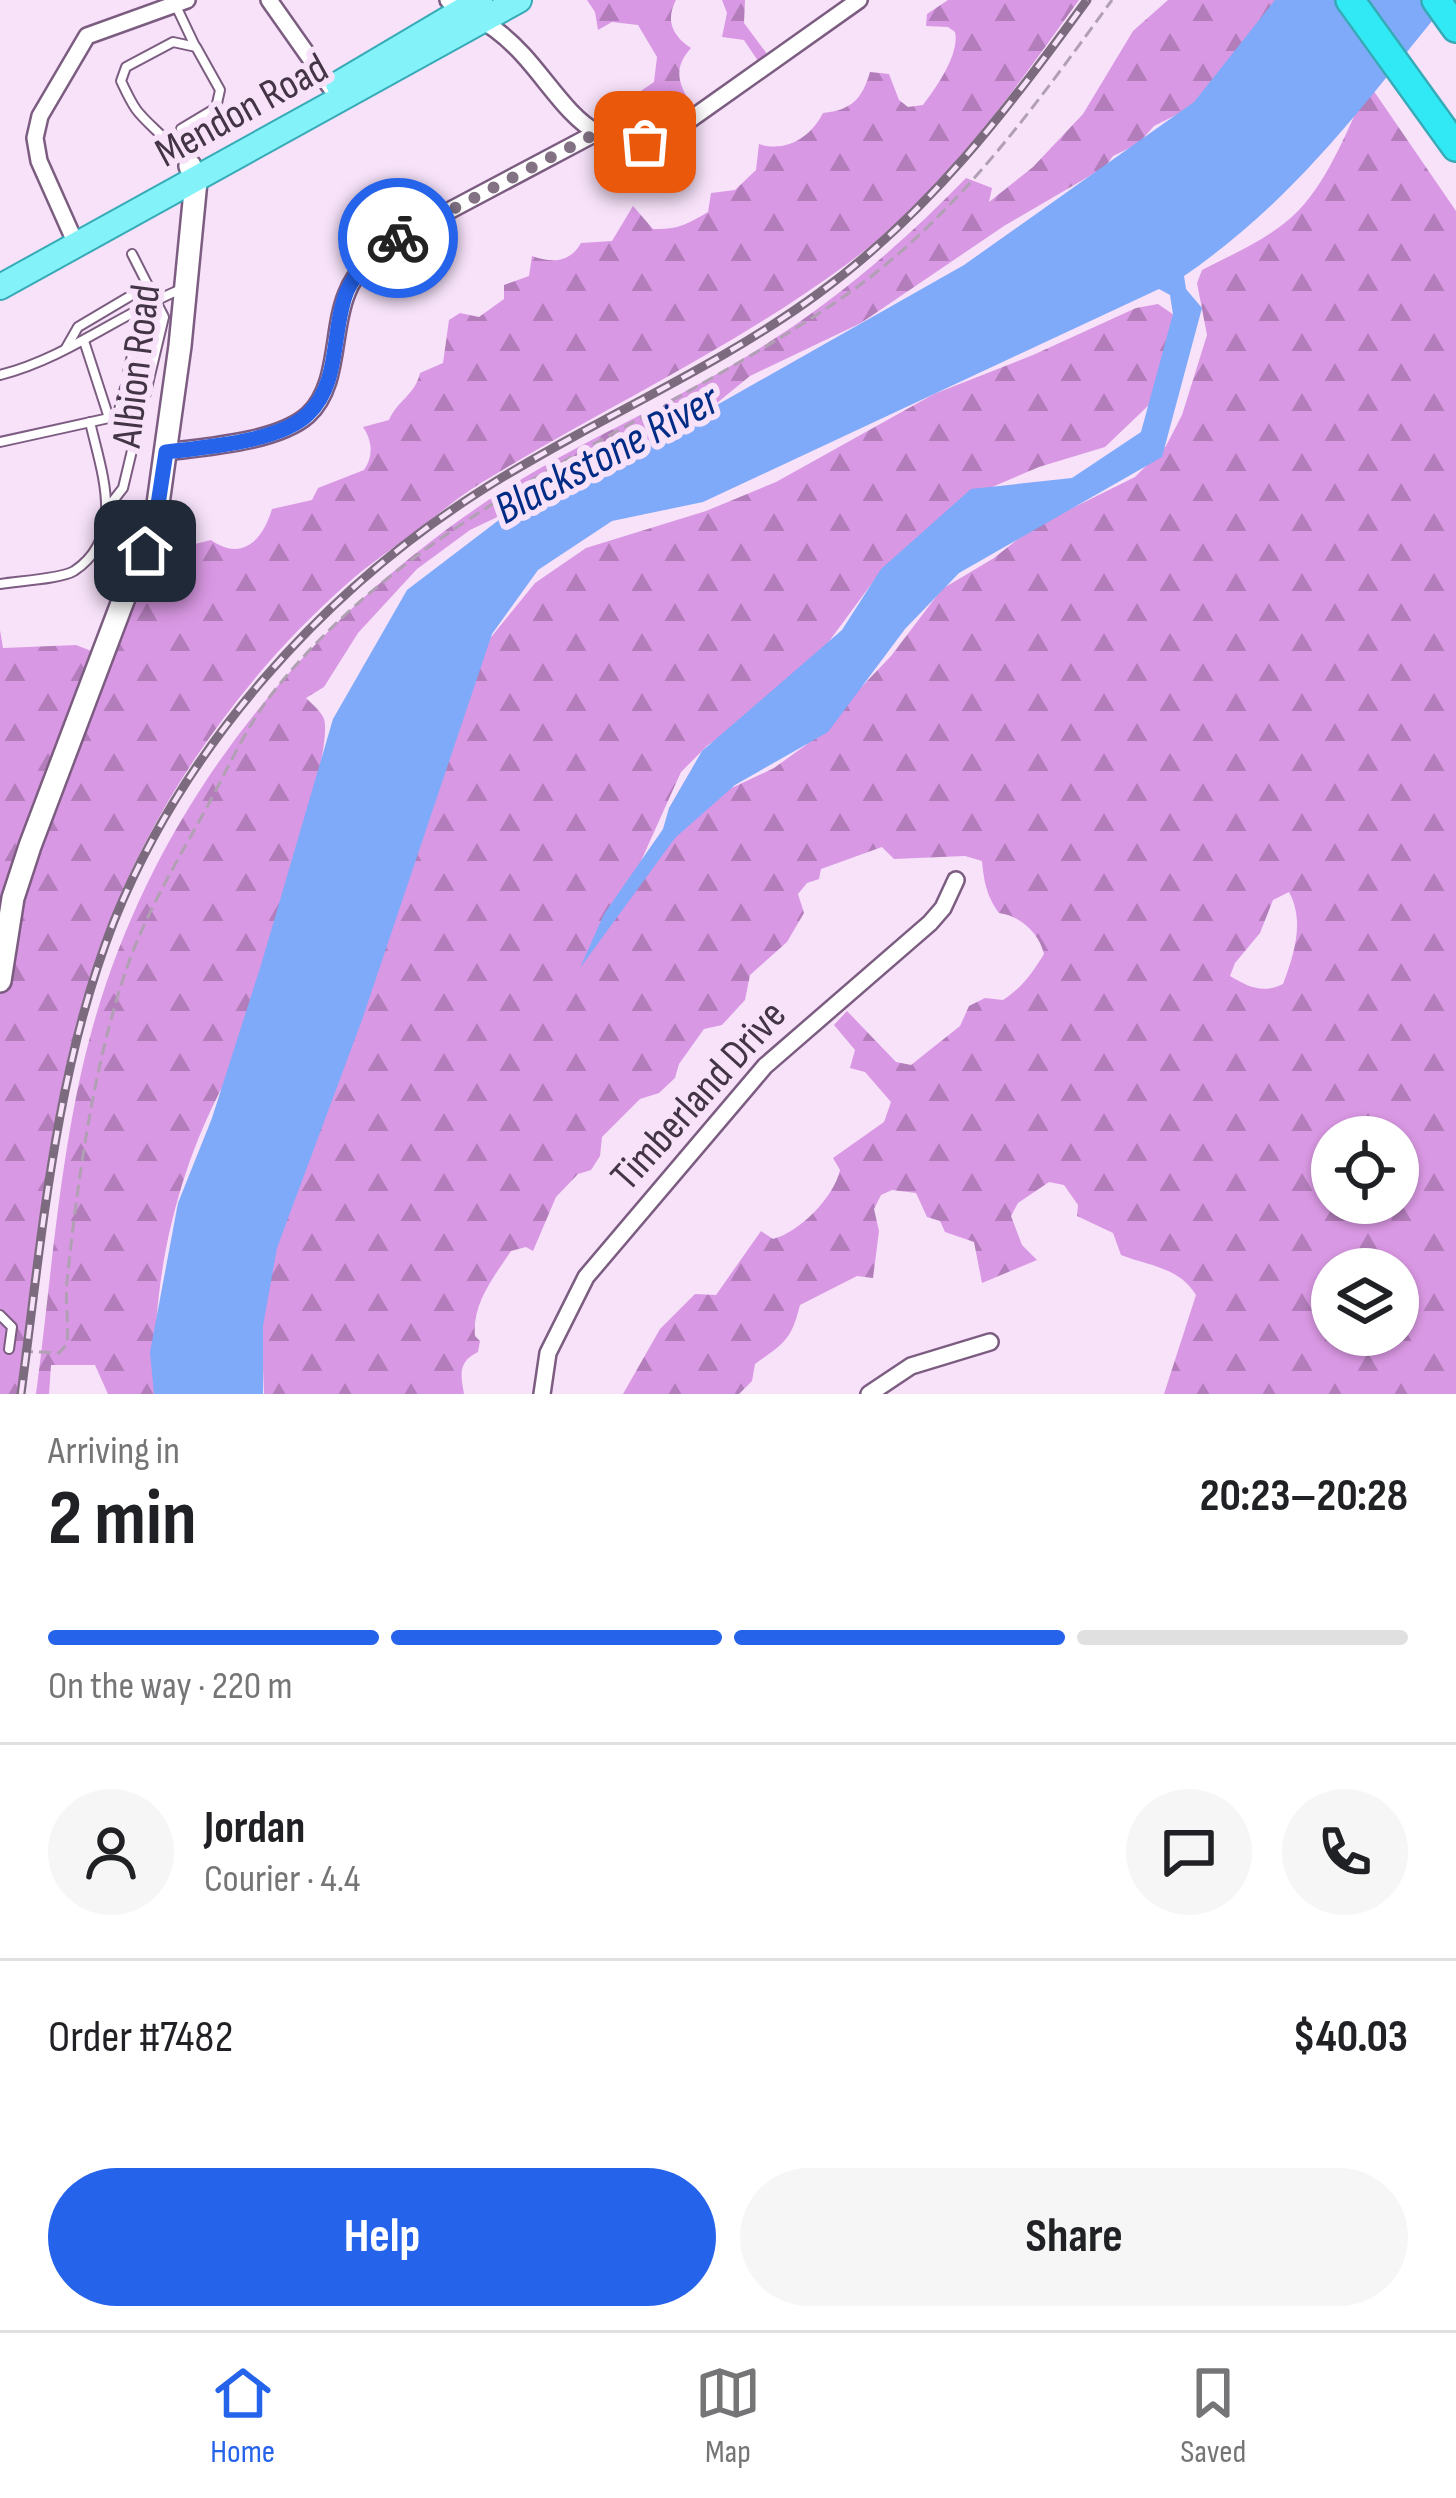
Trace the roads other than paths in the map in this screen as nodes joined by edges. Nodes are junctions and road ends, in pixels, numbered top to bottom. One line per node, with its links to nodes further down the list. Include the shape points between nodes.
1 (269, 0): 10 (street)
2 (519, 0): 7 (main road, Mendon Road)
3 (860, 0): 12 (street, via 674,131 625,144)
4 (1350, 0): 14 (highway)
5 (1436, 0): 8 (highway)
6 (181, 2): 9 (lane); 16 (street, via 87,36 40,116 38,160)
7 (468, 9): 10 (main road, Mendon Road); 12 (street); 15 (main road, Mendon Road)
8 (1456, 28)
9 (196, 47): 11 (lane, via 220,90 216,108); 13 (lane, via 173,42 126,68 121,81 137,116)
10 (331, 88): 15 (main road, Mendon Road)
11 (181, 129): 13 (lane); 15 (lane)
12 (595, 134): 31 (street, via 372,257 347,292 328,383 307,416 246,440)
13 (164, 138): 15 (lane)
14 (1452, 142)
15 (191, 170): 16 (main road, Mendon Road); 20 (street, Albion Road)
16 (73, 238): 18 (main road, Mendon Road); 19 (main road, Mendon Road)
17 (131, 254): 21 (lane)
18 (0, 268)
19 (0, 287)
20 (186, 288): 21 (lane); 31 (street, Albion Road)
21 (157, 299): 22 (lane); 24 (lane, via 132,295 78,327); 32 (lane, via 164,317 123,488)
22 (144, 307): 23 (lane); 25 (lane)
23 (84, 341): 24 (lane); 28 (lane)
24 (64, 351): 26 (lane)
25 (128, 372)
26 (0, 375)
27 (125, 388): 28 (lane, via 118,415)
28 (109, 418): 29 (lane)
29 (90, 422): 30 (lane); 32 (lane)
30 (0, 442)
31 (166, 452): 35 (street, Albion Road, via 145,551 13,898)
32 (109, 506): 33 (lane, via 101,541 73,572)
33 (0, 584)
34 (956, 880): 39 (street, Timberland Drive, via 930,923 765,1066 586,1277 548,1353)
35 (0, 981)
36 (0, 1315): 38 (lane, via 12,1327)
37 (990, 1342): 40 (street, via 910,1366)
38 (8, 1348)
39 (542, 1394)
40 (869, 1394)

